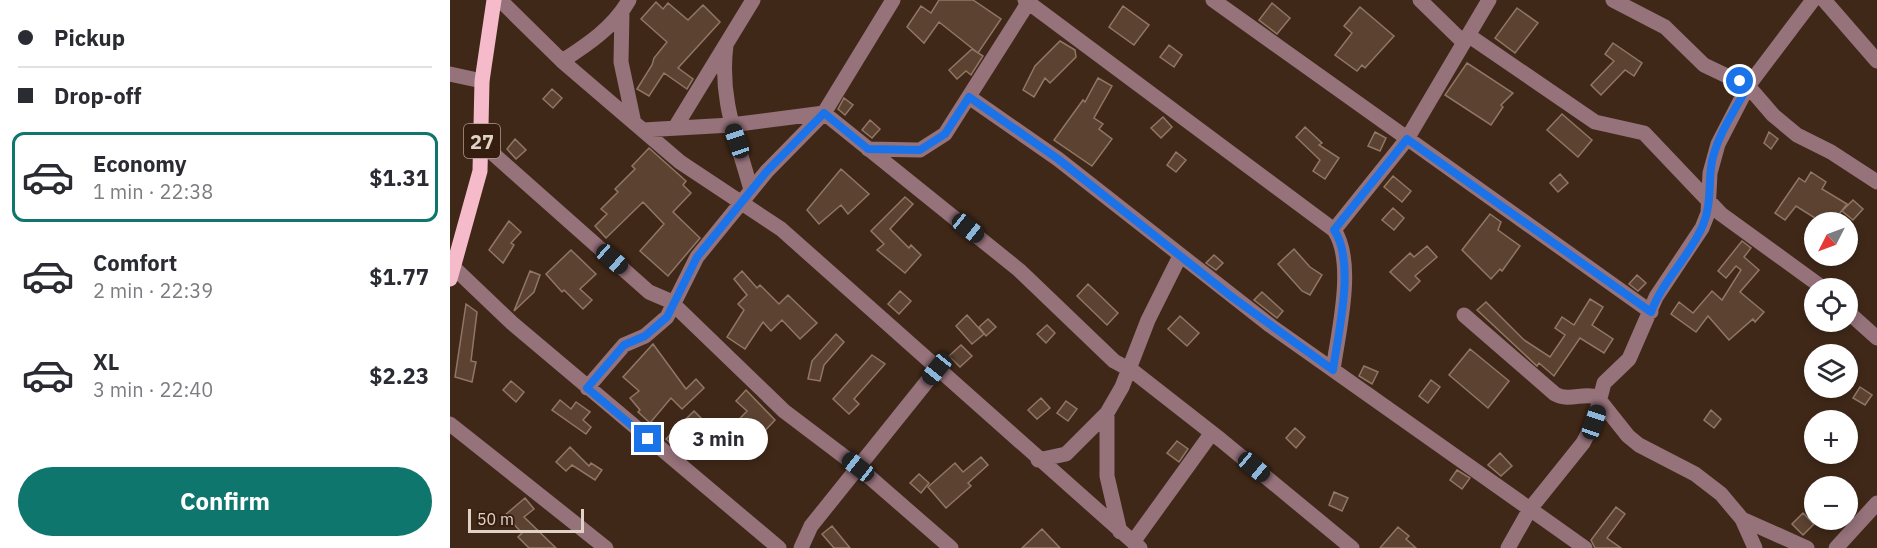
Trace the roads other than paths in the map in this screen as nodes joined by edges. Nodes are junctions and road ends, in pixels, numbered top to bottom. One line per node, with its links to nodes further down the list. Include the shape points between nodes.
1 (494, 0): 18 (main road, 27)
2 (500, 0): 15 (street)
3 (753, 0): 14 (street)
4 (893, 0): 21 (street)
5 (1213, 0): 25 (street)
6 (1420, 0): 13 (street)
7 (1489, 0): 13 (street)
8 (1613, 0): 19 (street, via 1665,27 1713,70)
9 (1813, 0): 19 (street)
10 (1824, 0): 16 (street)
11 (1028, 1): 20 (street); 31 (street)
12 (625, 6): 15 (street, via 592,40); 24 (street, via 621,62)
13 (1465, 39): 25 (street); 30 (street, via 1595,122 1644,133)
14 (726, 45): 22 (street, via 723,82); 23 (street)
15 (562, 61): 24 (street)
16 (1877, 61)
17 (450, 74): 18 (street)
18 (482, 81): 26 (main road, 27)
19 (1748, 86): 28 (street, via 1797,135); 30 (street, via 1718,144 1710,173)
20 (969, 97): 27 (street, via 945,134 929,146 920,150); 32 (street, via 1058,159)
21 (824, 113): 22 (street); 27 (street); 29 (street)
22 (731, 125): 23 (street); 29 (street)
23 (676, 126): 24 (street)
24 (639, 127): 29 (street, via 696,175)
25 (1407, 139): 31 (street); 36 (street)
26 (482, 143): 33 (main road, 27, via 480,171); 35 (street, via 649,292)
27 (868, 149): 41 (street, via 1019,270 1114,361)
28 (1877, 182)
29 (746, 196): 35 (street, via 697,257); 40 (street)
30 (1709, 203): 34 (street); 36 (street, via 1702,228 1656,297)
31 (1334, 230): 42 (street, via 1343,246 1346,265)
32 (1180, 256): 41 (street); 42 (street)
33 (451, 270): 43 (street)
34 (1809, 278)
35 (674, 307): 43 (street, via 654,330 624,345); 49 (street, via 784,411)
36 (1651, 312): 44 (street, via 1637,346 1604,383)
37 (1464, 315): 44 (street, via 1555,394)
38 (1858, 321): 39 (street)
39 (1877, 338)
40 (937, 369): 48 (street); 49 (street)
41 (1129, 369): 45 (street); 47 (street)
42 (1333, 370): 51 (street)
43 (587, 388): 56 (street)
44 (1600, 398): 51 (street, via 1583,444); 52 (street, via 1628,436 1652,454 1709,483)
45 (1107, 413): 48 (street, via 1066,454); 53 (street, via 1107,477)
46 (450, 424): 55 (street)
47 (1211, 434): 54 (street); 59 (street)
48 (1038, 460): 53 (street)
49 (858, 467): 57 (street, via 811,526); 58 (street)
50 (1877, 503): 64 (street)
51 (1530, 509): 60 (street); 61 (street)
52 (1742, 519): 62 (street); 63 (street)
53 (1120, 532): 54 (street)
54 (1137, 545)
55 (606, 548)
56 (779, 548)
57 (801, 548)
58 (951, 548)
59 (1352, 548)
60 (1508, 548)
61 (1585, 548)
62 (1755, 548)
63 (1807, 548)
64 (1836, 548)

